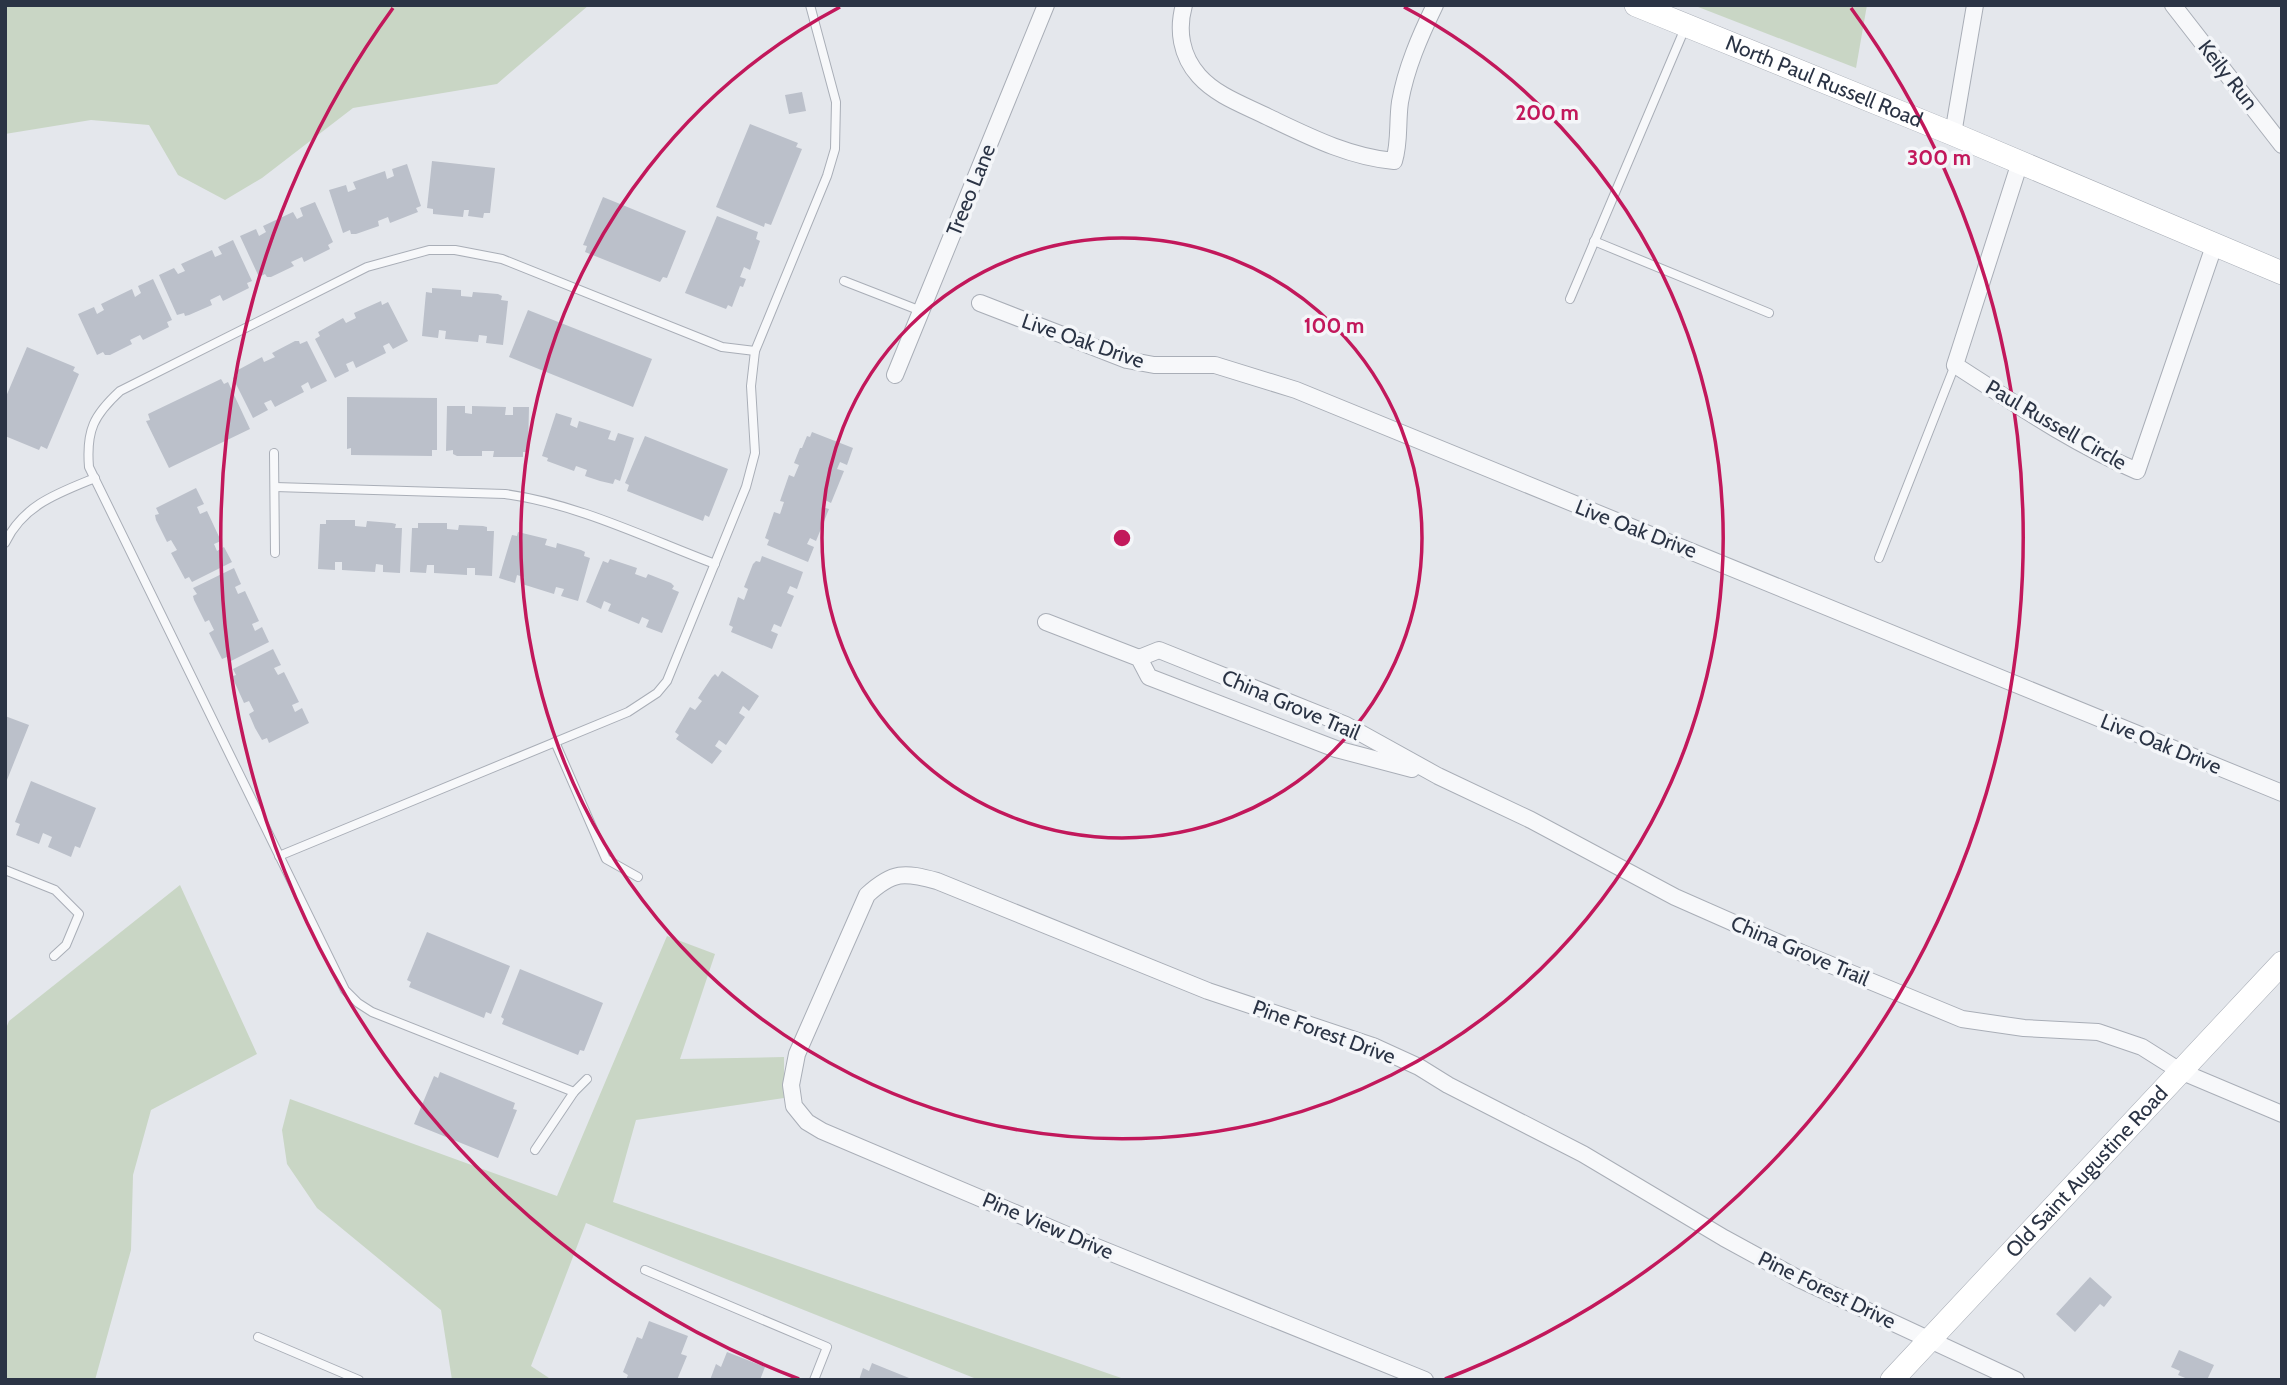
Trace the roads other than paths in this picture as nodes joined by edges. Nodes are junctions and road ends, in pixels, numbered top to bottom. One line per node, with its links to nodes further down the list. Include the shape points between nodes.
1 (810, 5): 20 (lane, via 836,102 835,149)
2 (1046, 5): 18 (street, Treeo Lane)
3 (1184, 5): 4 (street, via 1182,46 1198,75 1223,96 1343,150 1394,161 1410,62)
4 (1435, 5)
5 (1636, 5): 8 (street, North Paul Russell Road)
6 (1975, 5): 9 (street)
7 (2173, 5): 10 (street, Keily Run)
8 (1686, 26): 9 (street, North Paul Russell Road); 12 (lane)
9 (1953, 134): 11 (street, North Paul Russell Road)
10 (2282, 145)
11 (2020, 162): 13 (street, North Paul Russell Road); 21 (street)
12 (1594, 241): 16 (lane); 19 (lane)
13 (2214, 246): 14 (street, North Paul Russell Road); 21 (street, Paul Russell Circle, via 2137,471 2057,430)
14 (2282, 273)
15 (844, 281): 18 (lane)
16 (1570, 299)
17 (980, 303): 34 (street, Live Oak Drive, via 1127,360 1154,366 1215,365 1296,390)
18 (921, 311): 22 (street, Treeo Lane)
19 (1769, 313)
20 (755, 351): 24 (lane, via 722,347 502,259 429,250 367,267 120,391 98,412 92,426 89,467); 29 (lane, via 751,386 755,453)
21 (1955, 365): 28 (lane)
22 (895, 375)
23 (274, 453): 25 (lane)
24 (95, 478): 26 (lane, via 37,504 18,521); 35 (lane)
25 (275, 487): 27 (lane); 29 (lane, via 529,497)
26 (5, 543)
27 (275, 552)
28 (1879, 558)
29 (715, 564): 32 (lane, via 667,681 657,693 628,712)
30 (1046, 622): 31 (street, China Grove Trail)
31 (1139, 658): 33 (street, China Grove Trail, via 1149,677 1336,749); 33 (street, China Grove Trail, via 1159,650 1346,725)
32 (555, 742): 35 (lane); 37 (lane, via 606,859)
33 (1438, 776): 41 (street, China Grove Trail, via 1675,897 1962,1019 2098,1032 2142,1047)
34 (2282, 793)
35 (279, 856): 43 (lane, via 345,990 358,1003)
36 (5, 870): 38 (lane, via 55,890 79,914 66,945)
37 (638, 877)
38 (54, 956)
39 (2282, 962): 41 (street, Old Saint Augustine Road)
40 (825, 989): 48 (street, Pine Forest Drive, via 867,895 892,876 915,875 937,881 1208,990 1373,1046 1419,1067 1583,1154 1799,1279); 51 (street, Pine View Drive, via 797,1054 791,1084 794,1106 807,1122 1055,1230)
41 (2180, 1070): 44 (street, China Grove Trail); 48 (street, Old Saint Augustine Road)
42 (587, 1079): 43 (lane)
43 (574, 1092): 45 (lane)
44 (2282, 1114)
45 (535, 1150)
46 (645, 1270): 50 (lane, via 827,1347)
47 (258, 1337): 49 (lane)
48 (1929, 1340): 52 (street, Old Saint Augustine Road); 53 (street, Pine Forest Drive)
49 (353, 1379)
50 (814, 1380)
51 (1425, 1380)
52 (1892, 1380)
53 (2016, 1380)

